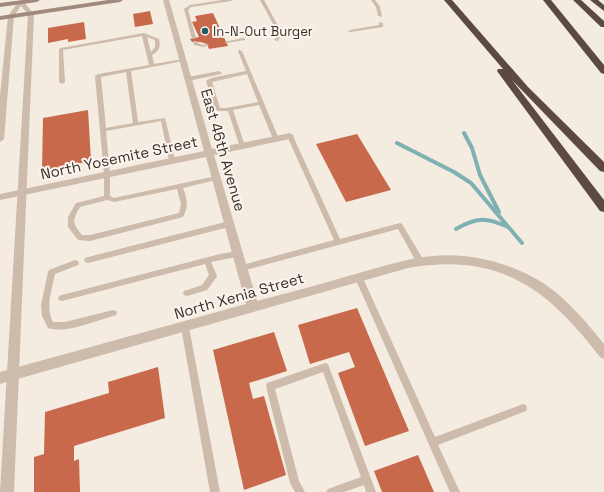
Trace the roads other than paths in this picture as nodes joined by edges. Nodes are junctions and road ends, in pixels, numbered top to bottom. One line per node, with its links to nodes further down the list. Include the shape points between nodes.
1 (37, 0): 11 (main road)
2 (120, 0): 14 (main road)
3 (166, 0): 29 (street, East 46th Avenue)
4 (231, 0): 26 (lane, via 190,6 186,10 196,44)
5 (262, 0): 24 (lane, via 280,33)
6 (373, 0): 16 (lane)
7 (448, 0): 22 (highway)
8 (547, 0): 33 (highway)
9 (577, 0): 19 (highway)
10 (594, 0): 13 (highway)
11 (21, 1): 12 (main road); 14 (street); 15 (street)
12 (0, 5)
13 (604, 9)
14 (31, 14): 15 (main road); 51 (street)
15 (11, 16): 17 (main road); 36 (street)
16 (380, 16)
17 (0, 18)
18 (381, 23): 20 (lane, via 381,26)
19 (604, 25)
20 (350, 31)
21 (144, 34): 28 (lane); 28 (lane, via 157,39 159,44 157,50); 35 (lane, via 61,49)
22 (478, 36): 47 (highway, via 525,89); 54 (highway, via 509,83)
23 (243, 39): 25 (lane)
24 (276, 40)
25 (226, 42)
26 (208, 45)
27 (240, 51): 31 (lane)
28 (149, 55): 30 (lane)
29 (183, 60): 30 (lane); 34 (street, East 46th Avenue)
30 (152, 66): 32 (lane)
31 (248, 70): 34 (lane); 37 (lane); 38 (lane, via 209,81 218,108)
32 (128, 71): 39 (lane); 40 (lane, via 98,76)
33 (604, 71)
34 (188, 79): 45 (street, East 46th Avenue)
35 (62, 82)
36 (2, 102): 42 (street)
37 (261, 103): 38 (lane); 43 (lane)
38 (230, 109): 44 (lane)
39 (136, 124): 40 (lane); 46 (lane, via 163,119)
40 (103, 130): 48 (lane)
41 (290, 136): 43 (street, North Yosemite Street); 56 (lane)
42 (0, 139)
43 (276, 139): 44 (street, North Yosemite Street)
44 (242, 146): 45 (street, North Yosemite Street)
45 (209, 153): 46 (street, North Yosemite Street); 49 (street, East 46th Avenue)
46 (172, 160): 48 (street, North Yosemite Street)
47 (604, 168)
48 (107, 174): 51 (street, North Yosemite Street); 53 (lane)
49 (216, 178): 50 (lane); 55 (street, East 46th Avenue)
50 (179, 186): 53 (lane, via 114,200); 53 (lane, via 185,209 181,215 90,238 80,238 71,227 71,217 78,205)
51 (22, 192): 52 (street, North Yosemite Street); 70 (street)
52 (0, 197)
53 (107, 198)
54 (604, 208)
55 (229, 224): 57 (street, East 46th Avenue); 58 (lane)
56 (338, 242): 59 (lane, via 400,226); 62 (lane)
57 (238, 254): 60 (lane); 62 (street, East 46th Avenue)
58 (88, 260)
59 (420, 261): 63 (street, North Xenia Street); 69 (street, North Xenia Street, via 459,259 487,264 520,276 548,293 575,318)
60 (207, 262): 64 (lane, via 212,276 204,288); 65 (lane)
61 (75, 263): 67 (lane, via 52,272 45,305 50,325 65,326)
62 (242, 268): 66 (street, East 46th Avenue)
63 (359, 278): 66 (street, North Xenia Street); 73 (lane)
64 (187, 293)
65 (62, 298)
66 (253, 308): 68 (street, North Xenia Street)
67 (113, 313)
68 (185, 327): 70 (street, North Xenia Street); 76 (lane)
69 (604, 352)
70 (13, 374): 71 (street, North Xenia Street); 75 (street)
71 (0, 378)
72 (523, 408): 73 (lane)
73 (433, 442): 80 (lane)
74 (367, 479): 77 (lane, via 325,367 270,386 295,483); 78 (lane); 79 (lane)
75 (7, 492)
76 (215, 492)
77 (300, 492)
78 (331, 492)
79 (372, 492)
80 (455, 492)

